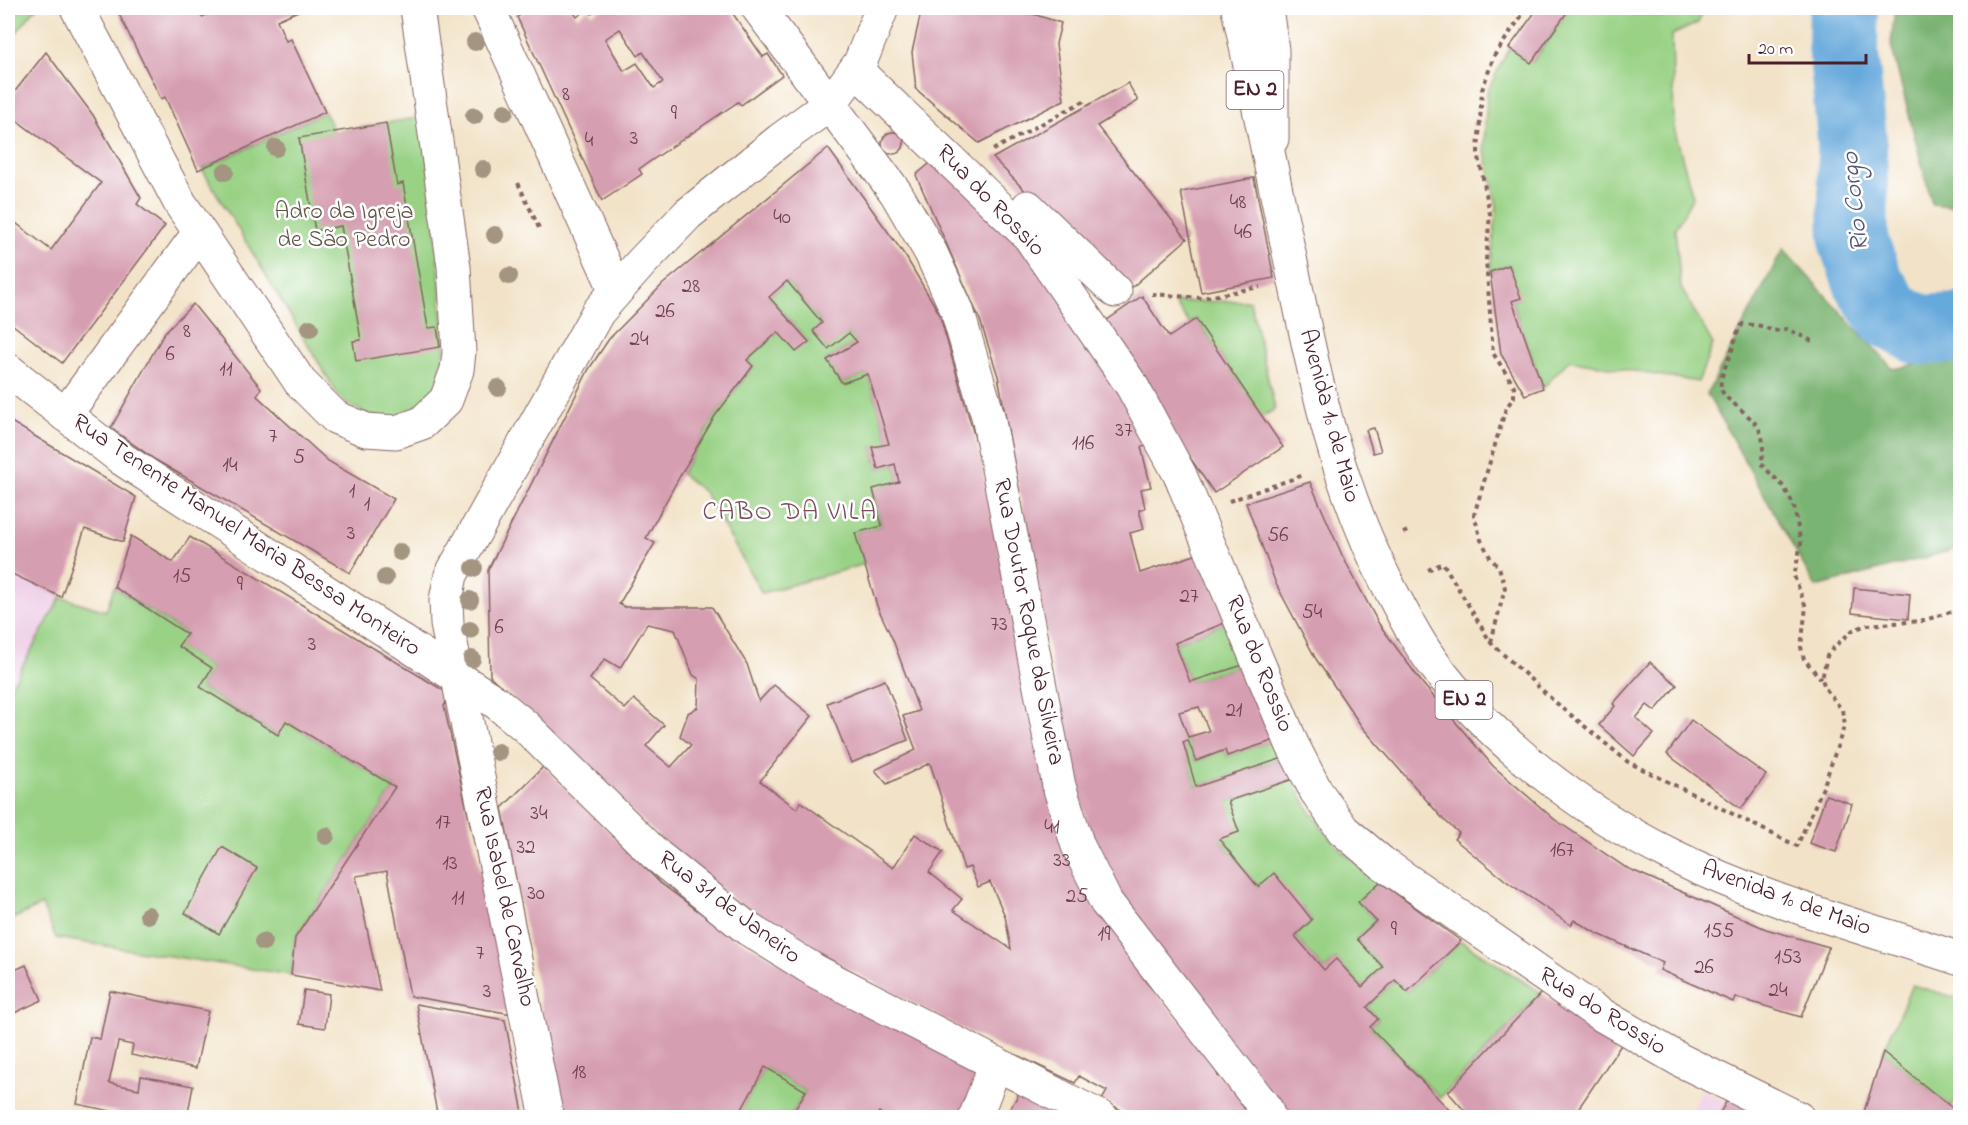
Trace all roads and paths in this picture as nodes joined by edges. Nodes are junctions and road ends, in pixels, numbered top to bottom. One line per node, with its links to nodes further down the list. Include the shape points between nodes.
1 (77, 8): 16 (street, via 161,171)
2 (417, 8): 16 (street, via 450,236 460,336 457,370 446,400 434,414 410,429 396,432 366,430 334,417 290,368)
3 (488, 8): 18 (street)
4 (758, 8): 11 (street, Rua Doutor Roque da Silveira)
5 (882, 8): 9 (street, Rua Isabel de Carvalho)
6 (1238, 8): 13 (street, Avenida 1º de Maio / EN 2)
7 (1266, 8): 13 (street, via 1272,50)
8 (1527, 8): 27 (path, via 1494,56 1482,90 1478,152 1490,214 1486,260 1493,353 1514,386 1514,397 1506,408 1474,515 1481,540 1499,567 1505,588)
9 (861, 61): 11 (street, Rua Isabel de Carvalho); 19 (street); 24 (street, Rua do Rossio, via 1039,247 1147,411)
10 (1084, 101): 12 (path)
11 (830, 104): 18 (street, Rua Isabel de Carvalho, via 709,196); 35 (street, Rua Doutor Roque da Silveira, via 896,193 941,273 964,330 988,416 1059,786 1085,866 1116,918 1266,1108)
12 (995, 152)
13 (1272, 173): 30 (street, Avenida 1º de Maio / EN 2, via 1322,411 1351,504 1411,628 1433,663 1463,698 1569,792 1669,854 1740,888)
14 (518, 183): 15 (path)
15 (539, 228)
16 (199, 232): 22 (street)
17 (1266, 286): 19 (path, via 1202,298)
18 (616, 291): 28 (street, Rua Isabel de Carvalho, via 591,324 448,583 445,608)
19 (1115, 291)
20 (1812, 340): 29 (path, via 1787,329 1773,331 1743,324 1736,333 1721,390 1761,432 1765,440 1761,464 1784,487 1794,506 1801,544 1794,576 1806,607 1801,647 1804,659)
21 (8, 370): 22 (street, Rua Tenente Manuel Maria Bessa Monteiro)
22 (65, 415): 28 (street, Rua Tenente Manuel Maria Bessa Monteiro, via 171,492)
23 (1309, 474): 24 (path)
24 (1197, 511): 36 (street, Rua do Rossio, via 1292,744 1316,791 1343,830 1382,862 1595,1011 1680,1060)
25 (1428, 570): 27 (path, via 1443,563)
26 (1960, 609): 29 (path, via 1936,619 1880,623 1853,630 1827,656)
27 (1491, 643): 29 (path, via 1628,762 1797,846 1845,724 1842,710)
28 (458, 678): 31 (street, Rua 31 de Janeiro, via 516,718 632,833 741,924 817,972); 32 (street, Rua Isabel de Carvalho)
29 (1822, 679)
30 (1960, 958)
31 (996, 1063): 33 (street); 34 (street, Rua 31 de Janeiro)
32 (548, 1118)
33 (975, 1118)
34 (1102, 1118)
35 (1269, 1118)
36 (1798, 1118)

